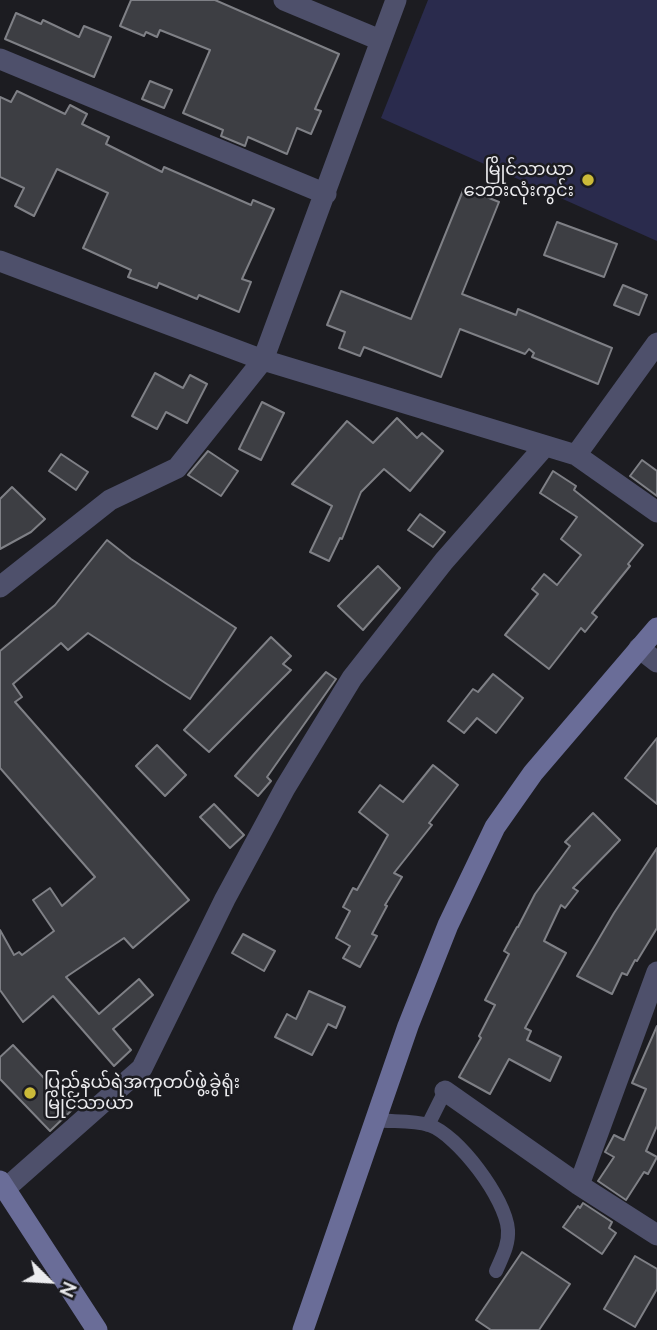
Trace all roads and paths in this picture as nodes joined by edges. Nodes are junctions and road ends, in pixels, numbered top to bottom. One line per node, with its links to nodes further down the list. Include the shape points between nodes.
1 (284, 0): 3 (street)
2 (396, 0): 3 (street)
3 (380, 40): 5 (street)
4 (0, 60): 5 (street)
5 (326, 194): 8 (street)
6 (0, 261): 8 (street)
7 (657, 343): 10 (street)
8 (262, 360): 9 (street); 12 (street, via 177,468 110,500)
9 (545, 446): 10 (street); 20 (street, via 444,561 352,678 231,888 142,1068)
10 (576, 455): 11 (street)
11 (657, 512)
12 (0, 587)
13 (657, 628): 14 (main road)
14 (639, 648): 15 (street); 18 (main road, via 533,773 495,827 448,925)
15 (657, 662)
16 (657, 972): 21 (street)
17 (445, 1091): 19 (lane); 21 (street)
18 (375, 1120): 19 (lane); 25 (main road)
19 (428, 1125): 23 (lane, via 464,1152 500,1208 508,1237)
20 (3, 1185): 24 (main road)
21 (579, 1185): 22 (street)
22 (657, 1235)
23 (496, 1271)
24 (97, 1330)
25 (303, 1330)

